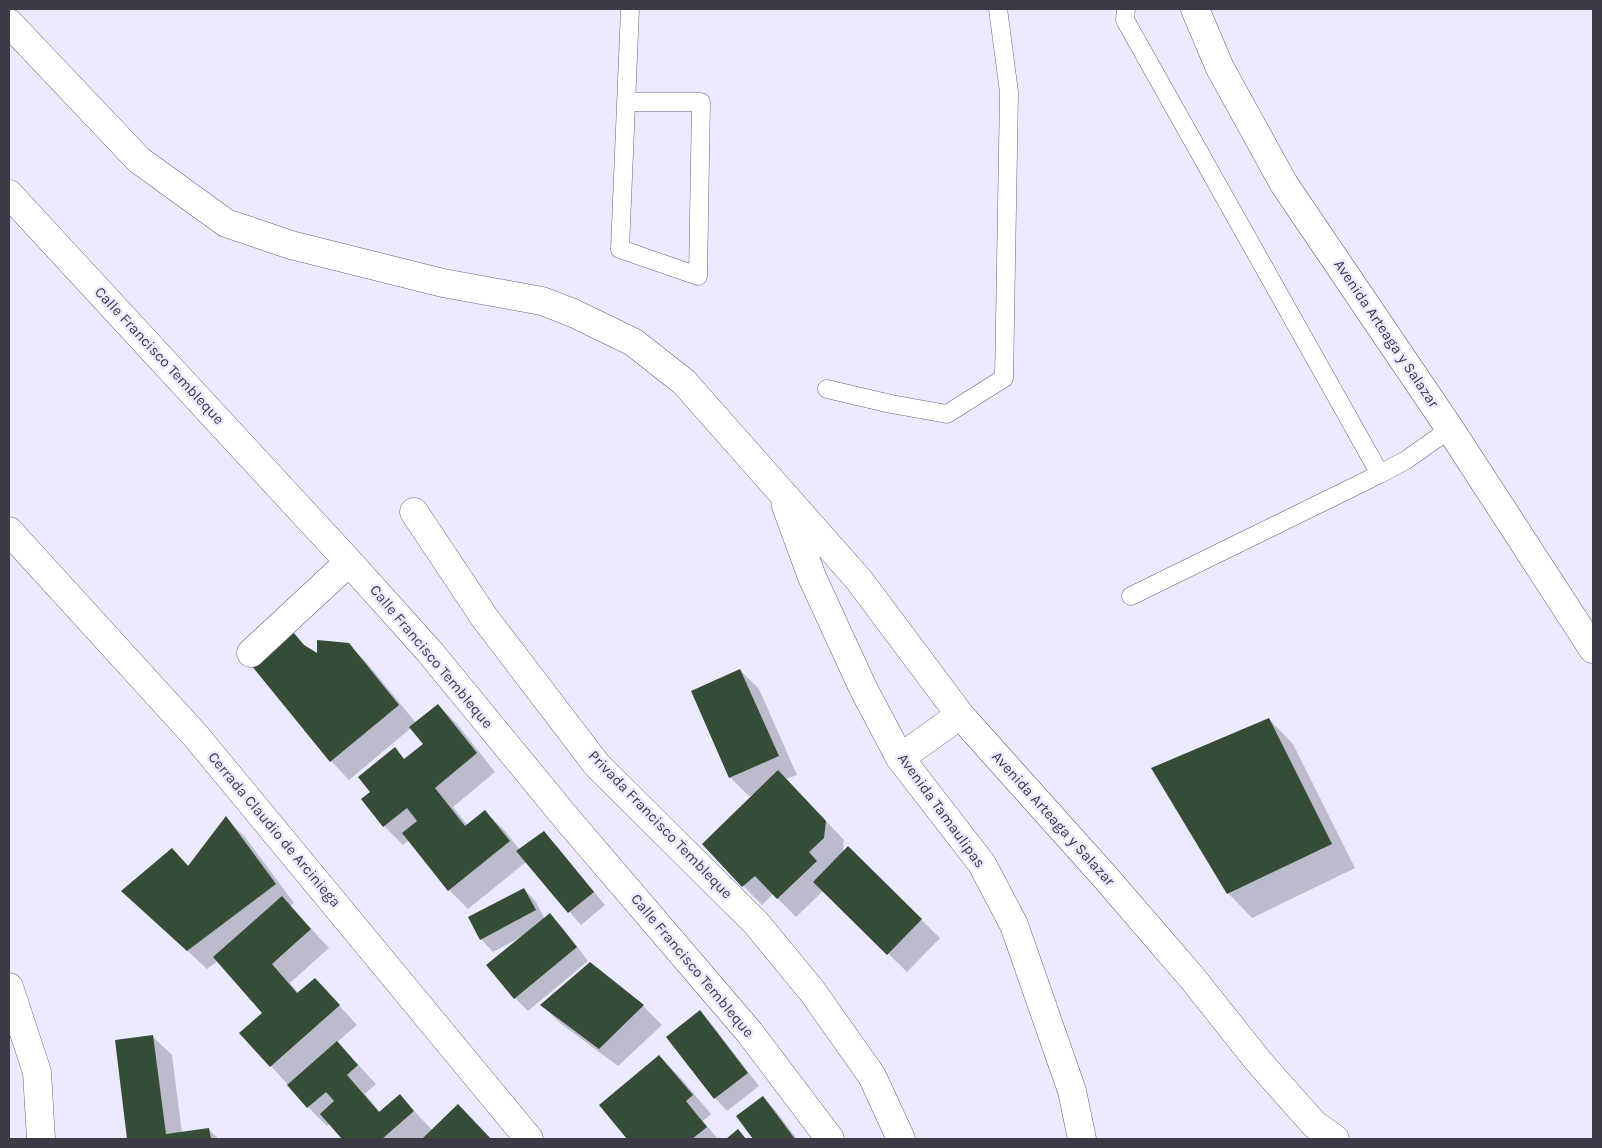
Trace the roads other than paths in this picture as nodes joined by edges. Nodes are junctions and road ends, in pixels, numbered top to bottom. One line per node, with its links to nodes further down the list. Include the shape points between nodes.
1 (630, 9): 6 (lane)
2 (998, 9): 8 (lane, via 1009,92 1004,378 947,414)
3 (1126, 9): 10 (lane, via 1125,20)
4 (1195, 9): 9 (street, Avenida Arteaga y Salazar, via 1220,68 1284,184)
5 (9, 23): 11 (street, Avenida Arteaga y Salazar, via 139,160 226,223 291,245 442,283 542,301 633,342 684,382)
6 (626, 102): 6 (lane, via 620,249 698,276 701,102)
7 (9, 194): 14 (street, Calle Francisco Tembleque)
8 (827, 389)
9 (1450, 429): 10 (lane); 16 (street, Avenida Arteaga y Salazar)
10 (1380, 474): 15 (lane)
11 (780, 491): 18 (street, Avenida Arteaga y Salazar, via 859,580); 19 (street, Avenida Tamaulipas, via 812,577 863,688)
12 (414, 512): 24 (street, Privada Francisco Tembleque, via 484,617 597,765 756,923 812,991 872,1076)
13 (9, 531): 22 (street, Cerrada Claudio de Arciniega, via 195,735)
14 (349, 562): 17 (street); 23 (street, Calle Francisco Tembleque, via 429,651 750,1033)
15 (1131, 596)
16 (1593, 649)
17 (251, 653)
18 (960, 715): 19 (street); 26 (street, Avenida Arteaga y Salazar, via 1106,878 1259,1062 1314,1124)
19 (900, 758): 25 (street, Avenida Tamaulipas, via 982,864 1014,925 1072,1091)
20 (9, 987): 21 (street, via 37,1072)
21 (42, 1139)
22 (529, 1139)
23 (830, 1139)
24 (901, 1139)
25 (1082, 1139)
26 (1334, 1139)

